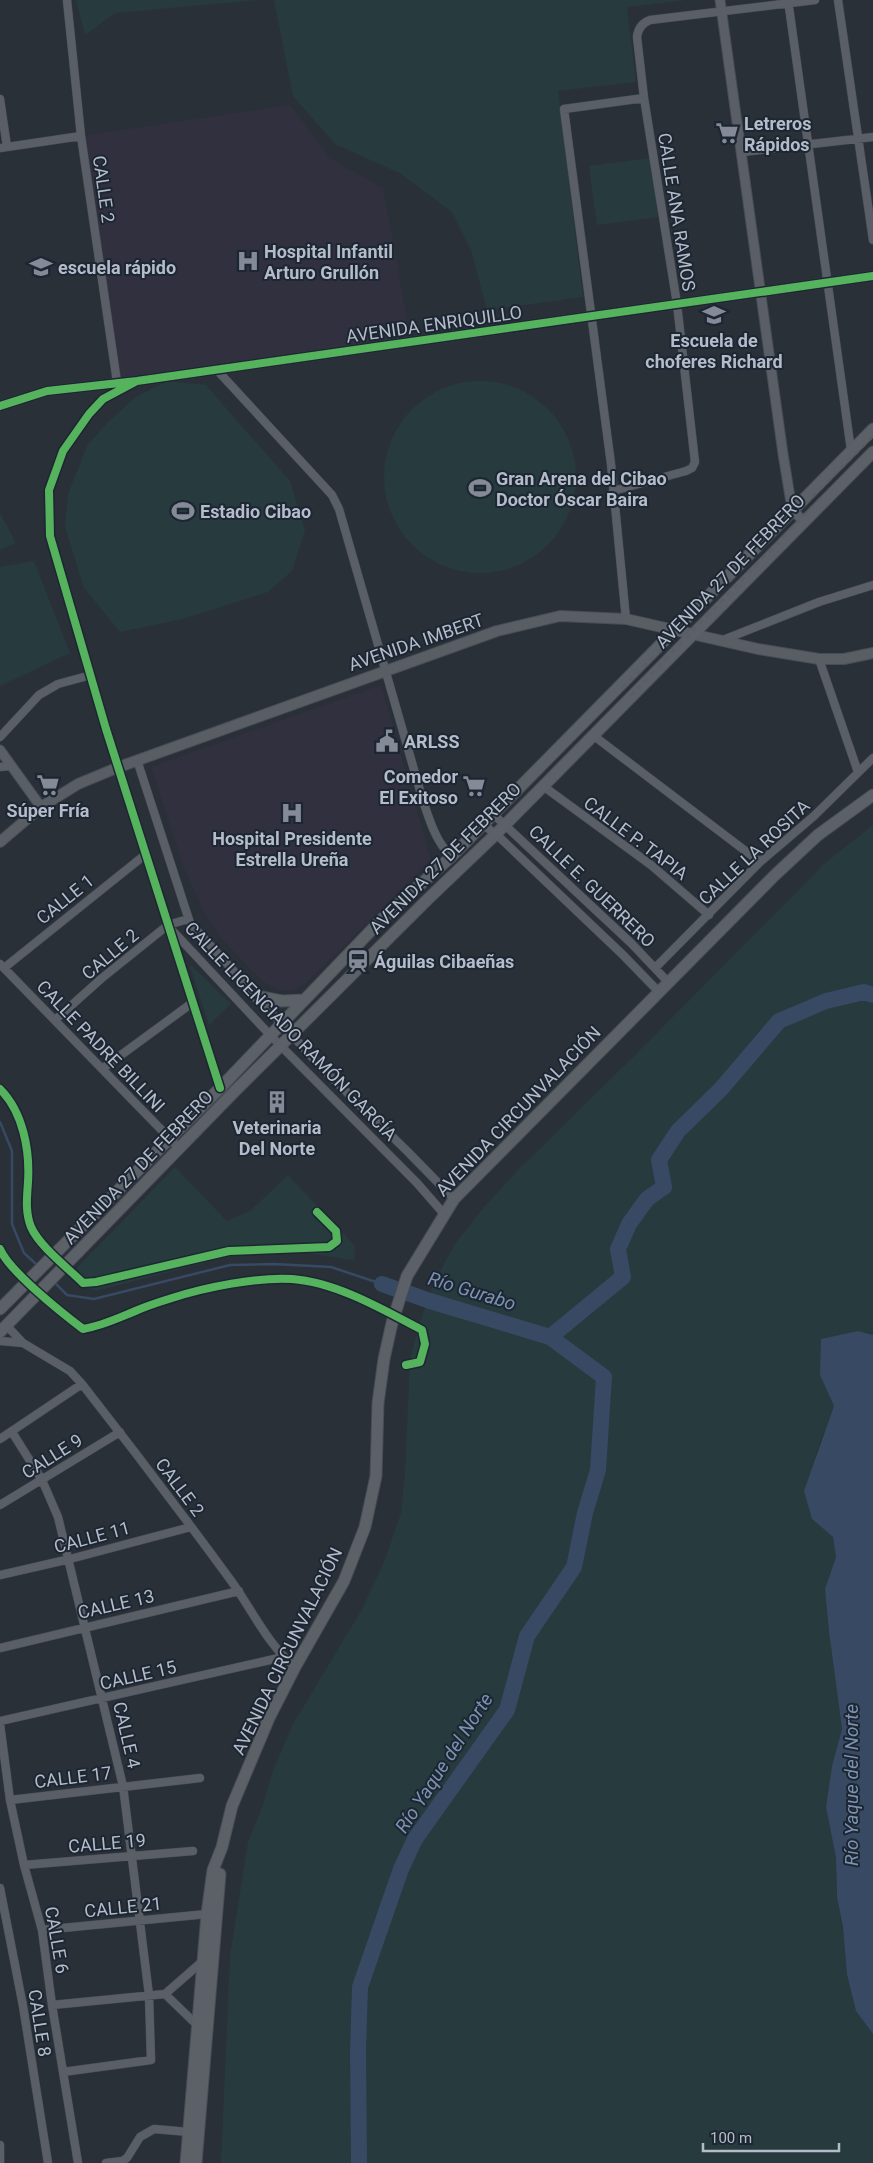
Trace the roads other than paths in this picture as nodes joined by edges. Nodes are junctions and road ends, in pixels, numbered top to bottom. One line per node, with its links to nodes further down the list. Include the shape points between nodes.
1 (67, 0): 9 (street, CALLE 2)
2 (720, 0): 6 (street)
3 (816, 0): 5 (street)
4 (838, 0): 11 (street)
5 (788, 2): 6 (street); 12 (street)
6 (722, 12): 7 (street, CALLE ANA RAMOS, via 650,20 642,25 637,37); 14 (street)
7 (644, 98): 19 (street, CALLE ANA RAMOS); 20 (street, via 564,109)
8 (0, 99): 13 (street)
9 (81, 136): 13 (street); 23 (street, CALLE 2)
10 (873, 137): 11 (street)
11 (860, 138): 12 (street); 15 (street)
12 (808, 144): 14 (street); 17 (street)
13 (4, 147)
14 (743, 152): 18 (street)
15 (873, 240)
16 (873, 276): 17 (street, AVENIDA ENRIQUILLO)
17 (828, 282): 18 (street, AVENIDA ENRIQUILLO); 26 (street)
18 (760, 291): 19 (street, AVENIDA ENRIQUILLO); 29 (street)
19 (677, 304): 20 (street, AVENIDA ENRIQUILLO); 28 (street, CALLE ANA RAMOS, via 694,465 686,471)
20 (590, 316): 21 (street, AVENIDA ENRIQUILLO); 28 (street)
21 (216, 369): 22 (street, AVENIDA ENRIQUILLO); 38 (street, via 332,495 354,559)
22 (137, 381): 23 (street, AVENIDA ENRIQUILLO); 39 (street, CALLE LICENCIADO RAMÓN GARCÍA, via 103,399 89,414 63,451 49,490 50,536)
23 (117, 382): 24 (street, AVENIDA ENRIQUILLO, via 47,391)
24 (0, 406)
25 (873, 429): 26 (main road, AVENIDA 27 DE FEBRERO)
26 (851, 450): 29 (main road, AVENIDA 27 DE FEBRERO)
27 (873, 452): 30 (main road, AVENIDA 27 DE FEBRERO)
28 (613, 491): 32 (street)
29 (792, 509): 30 (street); 33 (main road, AVENIDA 27 DE FEBRERO)
30 (803, 521): 34 (main road, AVENIDA 27 DE FEBRERO)
31 (873, 585): 35 (street, via 819,602)
32 (626, 619): 33 (main road, AVENIDA IMBERT); 38 (main road, AVENIDA IMBERT, via 549,617 496,631)
33 (675, 630): 34 (main road, AVENIDA IMBERT); 52 (main road, AVENIDA 27 DE FEBRERO)
34 (694, 635): 35 (main road, AVENIDA IMBERT); 40 (main road, AVENIDA 27 DE FEBRERO)
35 (721, 641): 37 (main road, AVENIDA IMBERT)
36 (873, 653): 37 (main road, AVENIDA IMBERT, via 844,659)
37 (820, 659): 48 (street)
38 (384, 670): 44 (main road, AVENIDA IMBERT); 58 (street, via 434,835)
39 (92, 675): 41 (street, via 58,684 39,695); 47 (street, CALLE LICENCIADO RAMÓN GARCÍA)
40 (594, 736): 49 (main road, AVENIDA 27 DE FEBRERO); 59 (street)
41 (0, 737)
42 (0, 750): 45 (street)
43 (873, 758): 48 (street, CALLE LA ROSITA)
44 (137, 760): 47 (main road, AVENIDA IMBERT); 61 (street, CALLE LICENCIADO RAMÓN GARCÍA)
45 (11, 766): 46 (street); 51 (street)
46 (0, 767)
47 (119, 767): 51 (main road, AVENIDA IMBERT, via 78,784); 57 (street, CALLE LICENCIADO RAMÓN GARCÍA)
48 (858, 772): 59 (street, CALLE LA ROSITA, via 814,816)
49 (543, 786): 54 (main road, AVENIDA 27 DE FEBRERO); 60 (street, CALLE P. TAPIA, via 651,866)
50 (873, 795): 65 (main road, AVENIDA CIRCUNVALACIÓN, via 818,835)
51 (41, 807): 56 (main road, AVENIDA IMBERT)
52 (493, 814): 53 (main road, AVENIDA 27 DE FEBRERO); 54 (street, CALLE E. GUERRERO)
53 (483, 824): 55 (street, CALLE E. GUERRERO); 58 (main road, AVENIDA 27 DE FEBRERO)
54 (505, 824): 55 (main road, AVENIDA 27 DE FEBRERO); 64 (street, CALLE E. GUERRERO)
55 (496, 834): 66 (street, CALLE E. GUERRERO); 73 (main road, AVENIDA 27 DE FEBRERO)
56 (0, 842)
57 (146, 854): 62 (street, CALLE LICENCIADO RAMÓN GARCÍA); 63 (street, CALLE 1)
58 (451, 858): 68 (main road, AVENIDA 27 DE FEBRERO, via 383,918)
59 (760, 862): 60 (street, CALLE LA ROSITA)
60 (708, 915): 64 (street, CALLE LA ROSITA)
61 (188, 919): 62 (street, CALLE 2); 67 (street, CALLE LICENCIADO RAMÓN GARCÍA)
62 (168, 925): 69 (street); 70 (street, CALLE 2); 72 (street, CALLE LICENCIADO RAMÓN GARCÍA)
63 (2, 966): 70 (street, CALLE PADRE BILLINI)
64 (655, 968): 65 (street, CALLE E. GUERRERO)
65 (668, 982): 66 (main road, AVENIDA CIRCUNVALACIÓN)
66 (658, 991): 79 (main road, AVENIDA CIRCUNVALACIÓN)
67 (256, 996): 68 (main road, via 282,1001); 71 (street, CALLE LICENCIADO RAMÓN GARCÍA)
68 (302, 1000): 71 (main road, AVENIDA 27 DE FEBRERO)
69 (192, 1002): 75 (street); 76 (street)
70 (55, 1020): 75 (street, CALLE PADRE BILLINI)
71 (281, 1024): 72 (main road, AVENIDA 27 DE FEBRERO); 73 (street, CALLE LICENCIADO RAMÓN GARCÍA)
72 (270, 1036): 74 (street, CALLE LICENCIADO RAMÓN GARCÍA); 76 (main road, AVENIDA 27 DE FEBRERO)
73 (292, 1036): 74 (main road, AVENIDA 27 DE FEBRERO); 79 (street, CALLE LICENCIADO RAMÓN GARCÍA)
74 (281, 1047): 78 (main road, AVENIDA 27 DE FEBRERO); 80 (street, CALLE LICENCIADO RAMÓN GARCÍA)
75 (102, 1069): 77 (street, CALLE PADRE BILLINI)
76 (220, 1088): 77 (main road, AVENIDA 27 DE FEBRERO)
77 (170, 1138): 78 (street, CALLE PADRE BILLINI); 81 (main road, AVENIDA 27 DE FEBRERO)
78 (180, 1149): 82 (main road, AVENIDA 27 DE FEBRERO)
79 (454, 1199): 80 (main road, AVENIDA CIRCUNVALACIÓN)
80 (444, 1214): 98 (main road, AVENIDA CIRCUNVALACIÓN, via 407,1276 392,1323 378,1403 376,1476 365,1527 344,1581)
81 (0, 1309)
82 (3, 1329): 84 (street, CALLE 2)
83 (0, 1341): 84 (street, CALLE 2)
84 (23, 1343): 85 (street, CALLE 2, via 70,1371)
85 (82, 1384): 86 (street); 87 (street, CALLE 2)
86 (12, 1432): 88 (street); 89 (street, CALLE 4)
87 (120, 1432): 89 (street, CALLE 9); 91 (street, CALLE 2)
88 (0, 1440)
89 (42, 1480): 90 (street, CALLE 9); 92 (street, CALLE 4, via 58,1517)
90 (0, 1505)
91 (191, 1527): 92 (street, CALLE 11); 94 (street, CALLE 2)
92 (70, 1560): 93 (street, CALLE 11); 95 (street, CALLE 4)
93 (0, 1575)
94 (239, 1591): 95 (street, CALLE 13); 97 (street, CALLE 2)
95 (86, 1626): 96 (street, CALLE 13); 99 (street, CALLE 4)
96 (0, 1648)
97 (283, 1657): 98 (street, CALLE 2); 99 (street, CALLE 15)
98 (295, 1667): 104 (main road, AVENIDA CIRCUNVALACIÓN, via 269,1718 232,1806)
99 (103, 1698): 100 (street, CALLE 15); 102 (street, CALLE 4)
100 (0, 1723): 103 (street, CALLE 6)
101 (200, 1778): 102 (street, CALLE 17)
102 (123, 1786): 103 (street, CALLE 17); 106 (street, CALLE 4)
103 (10, 1800): 107 (street, CALLE 6)
104 (222, 1847): 109 (main road, AVENIDA CIRCUNVALACIÓN, via 213,1870); 125 (main road, AVENIDA CIRCUNVALACIÓN)
105 (193, 1851): 106 (street, CALLE 19)
106 (131, 1855): 107 (street, CALLE 19); 110 (street, CALLE 4)
107 (24, 1866): 111 (street, CALLE 6)
108 (0, 1888): 121 (street, CALLE 8)
109 (207, 1914): 110 (street, CALLE 21); 112 (main road, AVENIDA CIRCUNVALACIÓN)
110 (139, 1921): 111 (street, CALLE 21); 114 (street, CALLE 4)
111 (42, 1930): 115 (street, CALLE 6)
112 (204, 1960): 113 (street); 116 (main road, AVENIDA CIRCUNVALACIÓN)
113 (165, 1994): 114 (street); 116 (street)
114 (149, 1995): 115 (street); 117 (street, CALLE 4, via 151,2060)
115 (52, 2005): 117 (street, CALLE 6)
116 (198, 2026): 118 (main road, AVENIDA CIRCUNVALACIÓN)
117 (63, 2072): 122 (street, CALLE 6)
118 (189, 2132): 123 (street, via 154,2129 140,2137 127,2158); 124 (main road, AVENIDA CIRCUNVALACIÓN)
119 (0, 2145): 120 (street)
120 (0, 2162)
121 (48, 2163)
122 (78, 2163)
123 (106, 2163)
124 (186, 2163)
125 (196, 2163)

